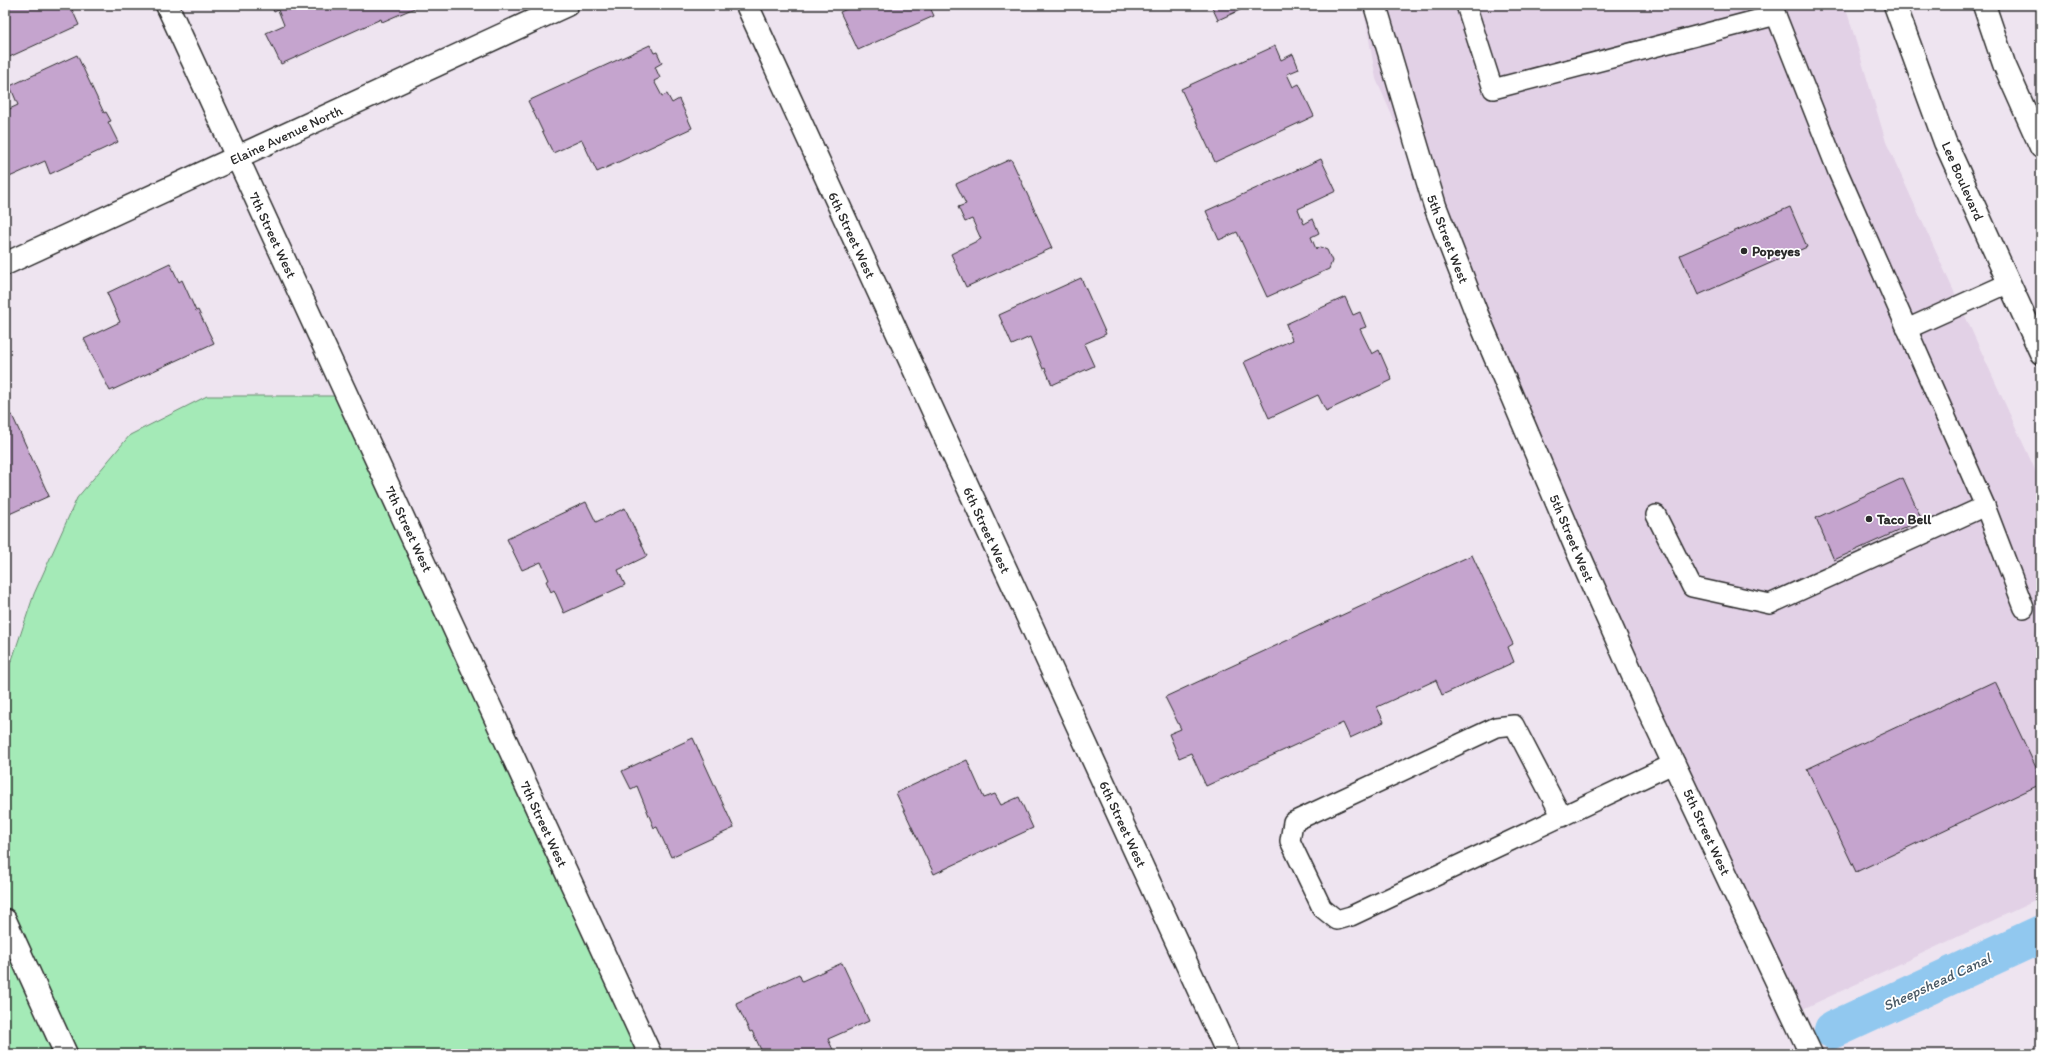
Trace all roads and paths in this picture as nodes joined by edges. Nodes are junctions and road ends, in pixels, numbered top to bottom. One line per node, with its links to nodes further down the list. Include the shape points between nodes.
1 (167, 5): 10 (street, 7th Street West)
2 (568, 5): 10 (street, Elaine Avenue North)
3 (747, 5): 23 (street, 6th Street West)
4 (1375, 5): 18 (street, 5th Street West, via 1435,206 1451,249 1577,550 1647,707)
5 (1466, 5): 8 (lane, via 1493,89)
6 (1895, 5): 12 (street, Lee Boulevard, via 1945,142)
7 (1984, 5): 9 (street, via 2004,64)
8 (1774, 10): 13 (lane, via 1838,172)
9 (2041, 147)
10 (237, 158): 11 (street, Elaine Avenue North); 22 (street, 7th Street West)
11 (5, 264)
12 (2009, 283): 13 (lane); 14 (street, Lee Boulevard)
13 (1907, 329): 15 (lane)
14 (2041, 353)
15 (1985, 506): 16 (lane, via 1770,604 1692,587); 17 (lane)
16 (1656, 515)
17 (2024, 608)
18 (1675, 763): 19 (lane); 24 (street, 5th Street West)
19 (1562, 817): 19 (lane, via 1352,916 1337,920 1322,908 1290,841 1293,822 1496,726 1514,725)
20 (5, 920): 21 (street)
21 (66, 1054)
22 (650, 1054)
23 (1228, 1054)
24 (1811, 1054)

